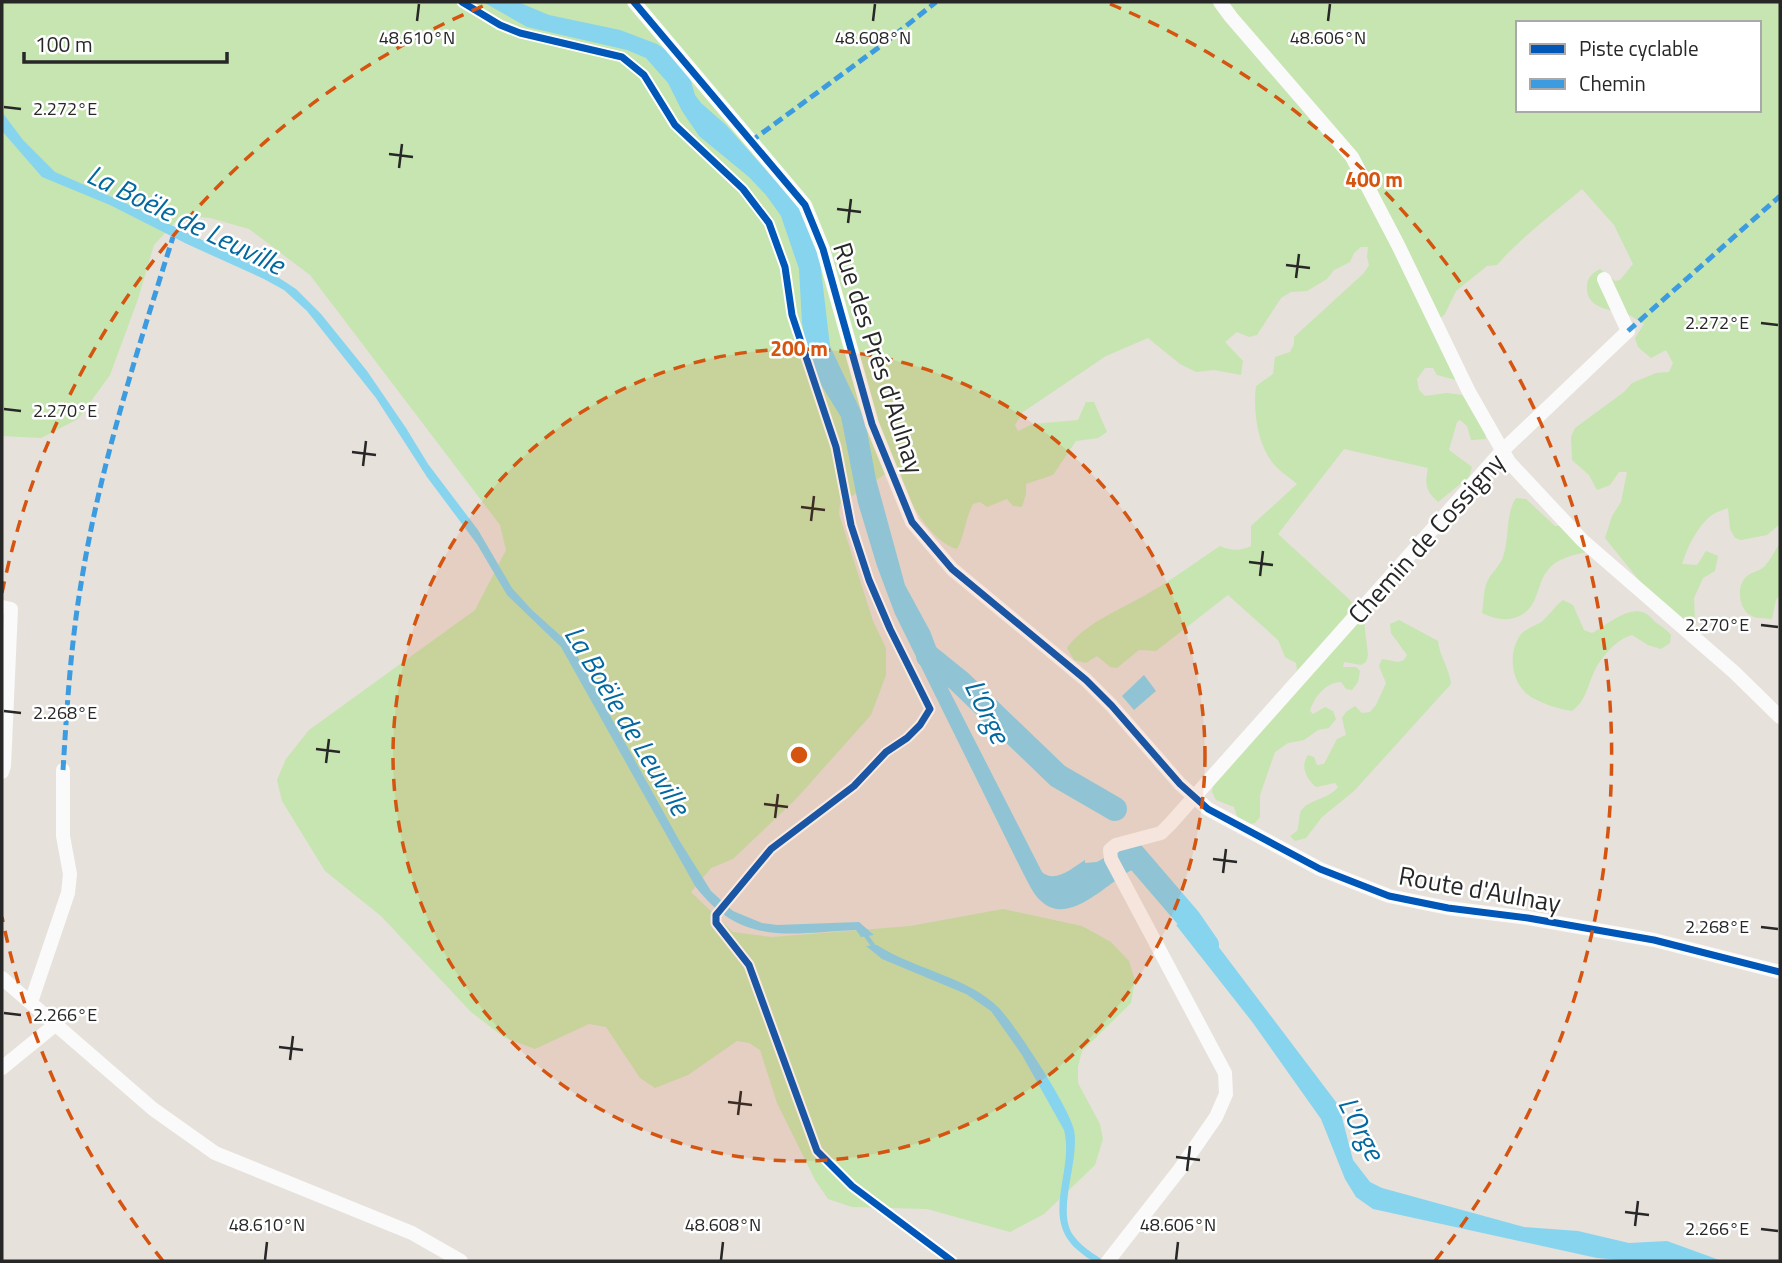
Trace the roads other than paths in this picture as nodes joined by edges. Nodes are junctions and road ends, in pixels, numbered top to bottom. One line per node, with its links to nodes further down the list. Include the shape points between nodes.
1 (634, 2): 9 (street, Rue des Prés d'Aulnay, via 805,205 823,249 873,424 912,522 951,569 1086,680)
2 (1220, 2): 4 (street, via 1352,157)
3 (1604, 279): 4 (street, Chemin de Cossigny, via 1628,331)
4 (1502, 451): 6 (street, via 1582,540); 9 (street, Chemin de Cossigny)
5 (2, 607): 8 (street, via 11,609)
6 (1780, 717)
7 (63, 770): 12 (street, via 68,892)
8 (2, 772)
9 (1193, 796): 10 (street, Route d'Aulnay, via 1208,809 1320,869 1389,896 1654,940); 15 (street, Chemin de Cossigny, via 1161,833 1110,850 1225,1073 1226,1094 1187,1159)
10 (1780, 972)
11 (2, 978): 12 (street)
12 (32, 1002): 13 (street)
13 (56, 1024): 14 (street); 16 (street, via 153,1109 215,1153 412,1233)
14 (2, 1068)
15 (1109, 1259)
16 (461, 1261)

